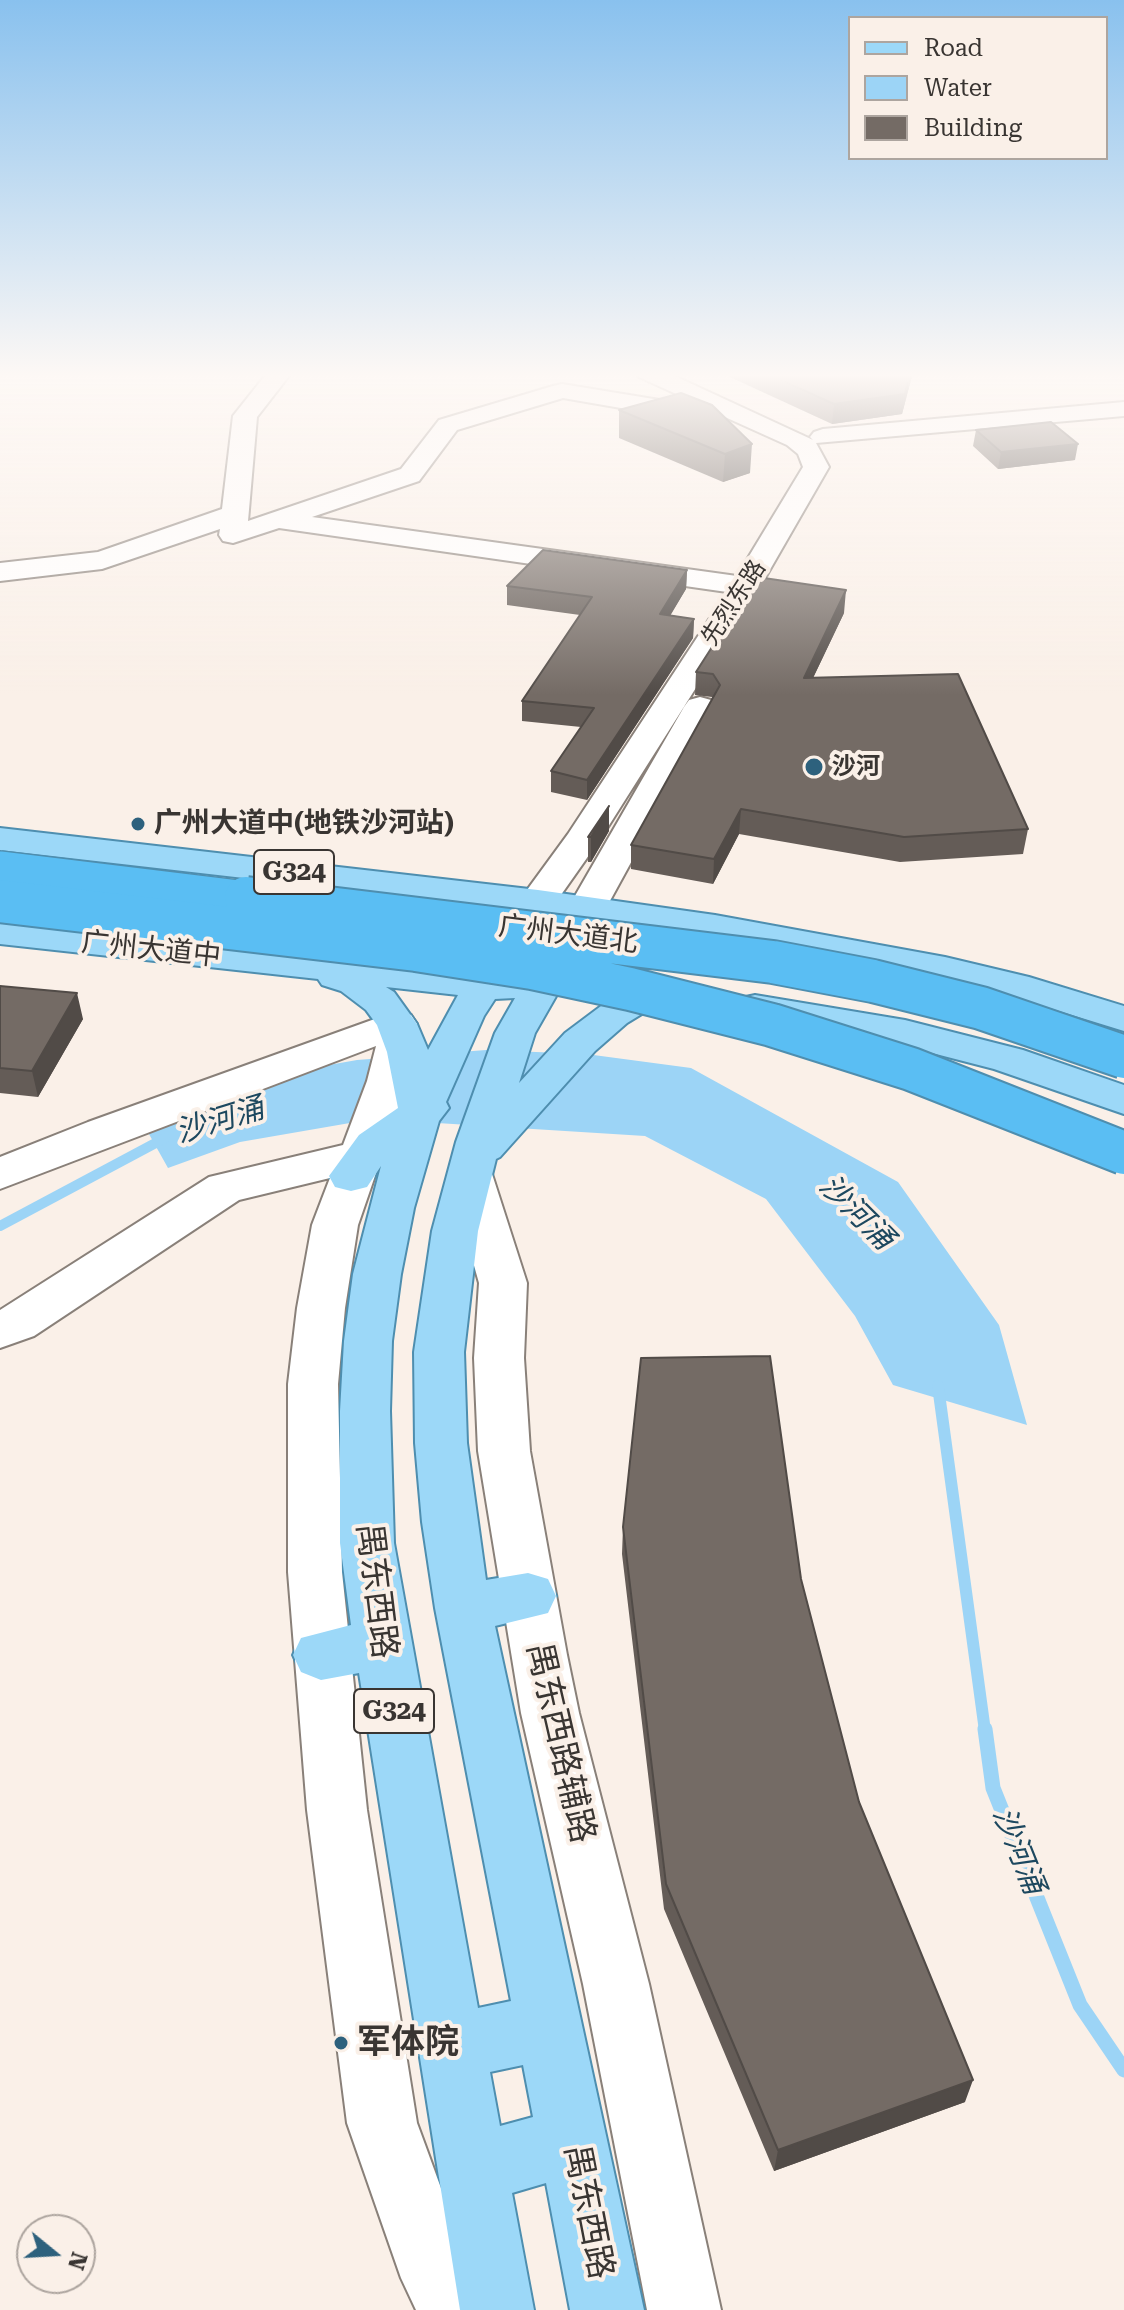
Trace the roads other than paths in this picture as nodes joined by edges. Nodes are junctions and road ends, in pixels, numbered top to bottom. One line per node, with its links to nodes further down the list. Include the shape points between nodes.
1 (239, 480): 6 (street)
2 (396, 480): 5 (street)
3 (810, 480): 8 (street, 先烈东路)
4 (832, 480): 8 (street, 先烈东路)
5 (278, 521): 6 (street); 8 (street)
6 (234, 525): 7 (street, via 102,560)
7 (0, 572)
8 (757, 587): 12 (street, 先烈东路); 13 (street, 先烈东路)
9 (0, 839): 12 (main road, G324)
10 (0, 868): 21 (highway, 广州大道北, bridge, via 773,962 981,1008)
11 (0, 901): 25 (highway, 广州大道北, bridge, via 416,950 630,989 758,1021 911,1069)
12 (538, 901): 13 (main road, G324); 16 (main road, 禺东西路)
13 (587, 908): 17 (main road, 禺东西路); 19 (main road, 广州大道北, via 930,966 1015,985)
14 (0, 933): 15 (main road, 广州大道中)
15 (303, 967): 16 (main road, 广州大道北); 20 (main road, via 355,983 380,1001)
16 (481, 986): 17 (main road, 广州大道北); 23 (main road, 禺东西路)
17 (539, 990): 18 (main road, 广州大道北); 24 (main road, 禺东西路, via 515,1033)
18 (649, 998): 22 (main road, 广州大道北, via 771,1009 905,1033 1008,1059); 24 (main road, via 613,1014)
19 (1124, 1019)
20 (397, 1024): 23 (street); 26 (street)
21 (1124, 1057)
22 (1124, 1100)
23 (397, 1116): 24 (main road, via 446,1104 464,1106); 27 (street, via 225,1188); 30 (main road, 禺东西路 / G324, via 391,1208 368,1341 364,1474 367,1543); 31 (street, via 335,1225 313,1384 314,1557)
24 (495, 1124): 28 (street, 禺东西路辅路, via 504,1451); 29 (main road, 禺东西路, via 455,1231 439,1352 441,1443)
25 (1124, 1153)
26 (0, 1174)
27 (0, 1330)
28 (528, 1596): 29 (main road); 39 (street, 禺东西路辅路)
29 (463, 1608): 32 (main road, 禺东西路)
30 (382, 1644): 31 (main road); 33 (main road, 禺东西路 / G324)
31 (321, 1655): 36 (street, via 337,1810 382,2123 438,2278)
32 (549, 2025): 33 (main road); 34 (main road, 禺东西路)
33 (452, 2048): 35 (main road, 禺东西路 / G324)
34 (573, 2140): 35 (main road); 38 (main road, 禺东西路)
35 (473, 2169): 37 (main road, 禺东西路 / G324)
36 (458, 2310)
37 (497, 2310)
38 (607, 2310)
39 (684, 2310)

